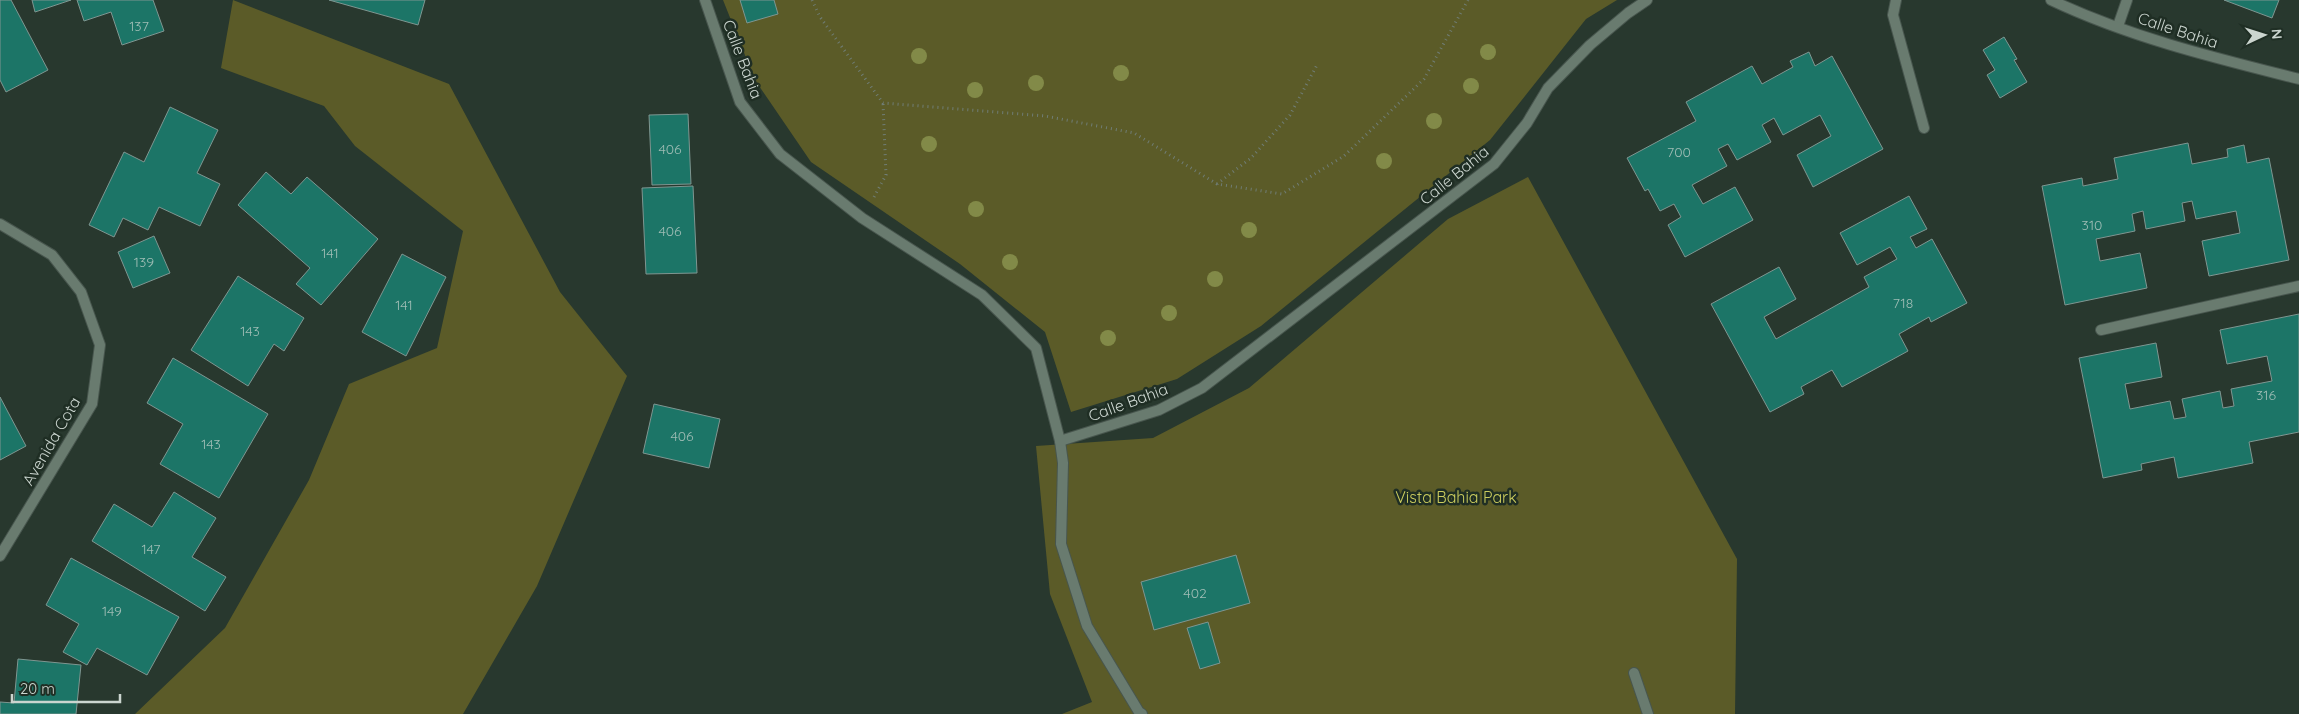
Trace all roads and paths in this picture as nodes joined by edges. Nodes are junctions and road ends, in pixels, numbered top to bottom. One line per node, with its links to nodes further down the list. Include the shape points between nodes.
1 (705, 0): 14 (street, Calle Bahia, via 740,102 780,154)
2 (812, 0): 11 (path, via 820,17)
3 (1468, 0): 13 (path, via 1424,79 1344,156 1282,194)
4 (1647, 0): 18 (street, Calle Bahia, via 1590,45 1548,88 1527,123 1494,164 1202,388 1159,410)
5 (1896, 0): 12 (street, via 1893,15)
6 (2051, 0): 8 (street, Calle Bahia)
7 (2127, 0): 8 (street)
8 (2118, 26): 10 (street, Calle Bahia, via 2200,54)
9 (1317, 65): 13 (path, via 1290,116 1251,158)
10 (2299, 79)
11 (882, 103): 13 (path, via 1045,116 1134,133); 14 (path, via 886,175)
12 (1924, 128)
13 (1217, 184)
14 (862, 218): 18 (street, Calle Bahia, via 982,295 1036,348)
15 (0, 224): 19 (street, Avenida Cota, via 52,255 82,292 100,345 92,404)
16 (2299, 286): 17 (street)
17 (2101, 330)
18 (1060, 441): 21 (street, via 1063,463 1061,544 1087,626)
19 (0, 556)
20 (1634, 673): 22 (street)
21 (1142, 714)
22 (1648, 714)

